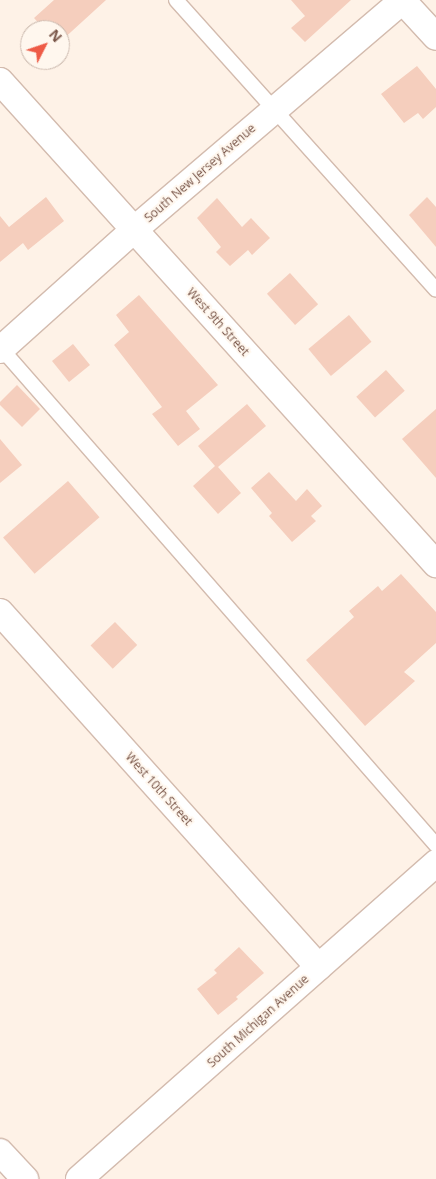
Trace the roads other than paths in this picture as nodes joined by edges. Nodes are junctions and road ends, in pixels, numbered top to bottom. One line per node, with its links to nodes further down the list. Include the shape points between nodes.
1 (176, 0): 5 (lane)
2 (402, 0): 3 (street); 5 (street, South New Jersey Avenue)
3 (436, 37)
4 (0, 81): 6 (street, West 9th Street)
5 (274, 110): 6 (street, South New Jersey Avenue); 7 (lane)
6 (134, 229): 8 (street, South New Jersey Avenue); 9 (street, West 9th Street)
7 (436, 290)
8 (1, 349): 11 (lane)
9 (436, 564)
10 (0, 612): 13 (street, West 10th Street)
11 (436, 845)
12 (436, 863): 13 (street, South Michigan Avenue)
13 (319, 967): 16 (street, South Michigan Avenue)
14 (0, 1152): 15 (street)
15 (25, 1179)
16 (79, 1179)

